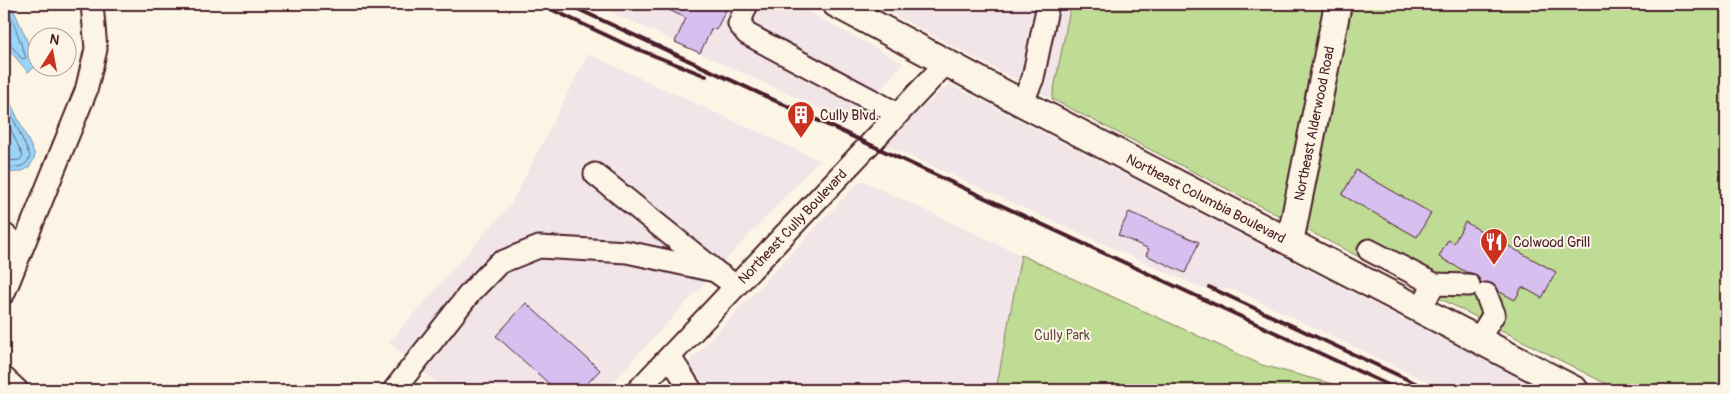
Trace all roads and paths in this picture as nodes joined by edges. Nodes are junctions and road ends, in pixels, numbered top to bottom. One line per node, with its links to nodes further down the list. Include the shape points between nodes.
1 (92, 4): 12 (street, via 96,49 86,91)
2 (747, 4): 8 (street, via 739,24 747,34)
3 (836, 4): 6 (main road, Northeast Columbia Boulevard)
4 (1048, 4): 7 (street, via 1034,78)
5 (1338, 4): 11 (main road, Northeast Alderwood Road)
6 (948, 62): 7 (main road, Northeast Columbia Boulevard); 8 (street, Northeast Cully Boulevard)
7 (1022, 103): 11 (main road, Northeast Columbia Boulevard)
8 (898, 114): 16 (street, Northeast Cully Boulevard)
9 (595, 174): 14 (street)
10 (4, 234): 12 (street)
11 (1290, 242): 18 (main road, Northeast Columbia Boulevard)
12 (22, 248): 17 (street)
13 (1368, 250): 15 (street)
14 (715, 271): 16 (street); 23 (street, via 628,252 539,247 499,264 470,293)
15 (1434, 284): 18 (street); 19 (street, via 1477,289 1494,314)
16 (736, 286): 20 (street, Northeast Cully Boulevard)
17 (4, 293)
18 (1420, 310): 19 (main road, Northeast Columbia Boulevard)
19 (1478, 340): 26 (main road, Northeast Columbia Boulevard)
20 (670, 357): 24 (street, Northeast Cully Boulevard); 25 (street)
21 (4, 378): 22 (street)
22 (17, 390)
23 (394, 390)
24 (638, 390)
25 (691, 390)
26 (1576, 390)

